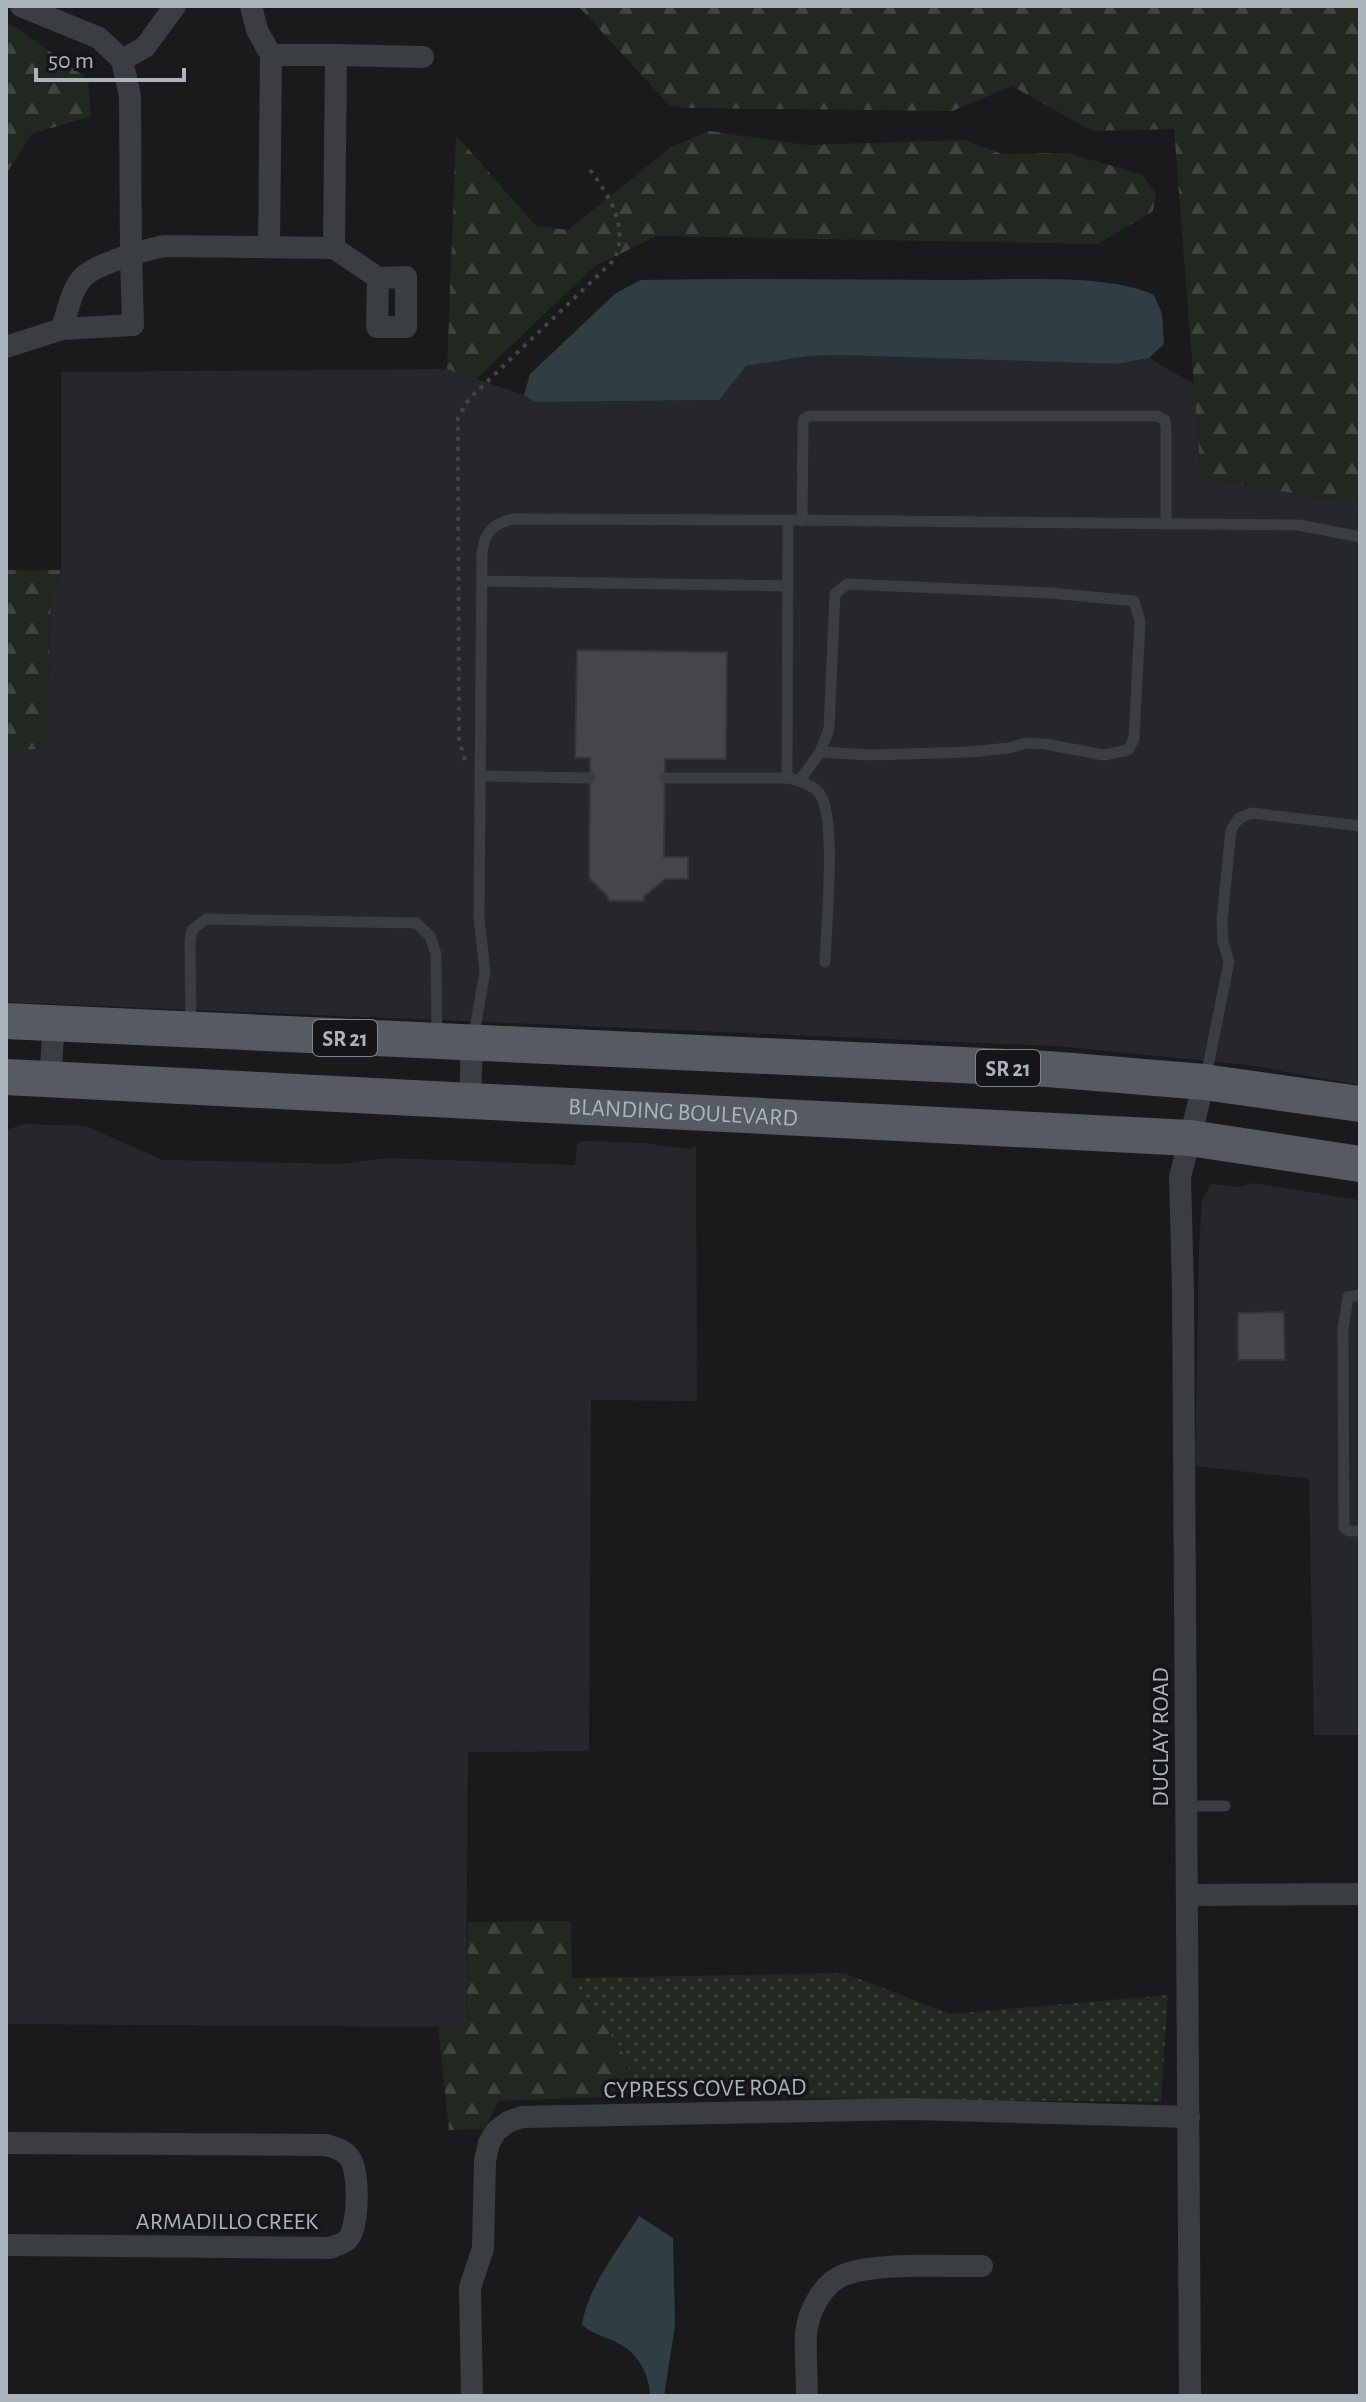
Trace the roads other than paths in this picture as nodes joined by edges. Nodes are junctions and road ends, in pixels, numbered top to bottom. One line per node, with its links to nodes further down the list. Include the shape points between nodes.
1 (21, 6): 7 (street, via 99,38)
2 (175, 6): 7 (street, via 145,47)
3 (251, 6): 4 (street)
4 (271, 55): 5 (street); 8 (street)
5 (336, 55): 6 (street); 9 (street)
6 (423, 57)
7 (122, 60): 10 (street, via 130,96)
8 (269, 247): 9 (street); 10 (street, via 164,246)
9 (334, 248): 11 (street)
10 (131, 254): 12 (street, via 87,271 73,288); 12 (street, via 133,325)
11 (378, 278)
12 (62, 329): 13 (street)
13 (6, 347)
14 (788, 520): 15 (lane); 18 (lane, via 513,519 487,534); 19 (lane)
15 (802, 521): 16 (lane); 16 (lane, via 803,424 809,416 1157,416 1165,420 1166,430)
16 (1166, 524): 17 (lane, via 1299,525)
17 (1360, 537)
18 (482, 581): 19 (lane); 21 (lane)
19 (788, 586): 24 (lane)
20 (820, 752): 20 (lane, via 829,729 835,594 847,584 1134,601 1140,621 1134,739 1128,750 1104,755 1026,743 969,752); 25 (lane)
21 (480, 776): 22 (lane); 31 (lane, via 479,929 485,972)
22 (590, 778)
23 (665, 778): 24 (lane)
24 (787, 778): 25 (lane)
25 (800, 780): 27 (lane, via 820,794 827,818)
26 (1360, 826): 34 (lane, via 1252,813 1239,818 1231,830 1222,920 1229,962)
27 (825, 962)
28 (6, 1021): 29 (main road, SR 21)
29 (54, 1023): 30 (main road, SR 21); 33 (street)
30 (191, 1030): 31 (main road, SR 21); 31 (lane, via 190,941 192,930 206,919 416,923 430,936 436,954)
31 (454, 1043): 34 (main road, SR 21, via 1033,1069); 35 (street)
32 (6, 1077): 33 (main road, BLANDING BOULEVARD)
33 (50, 1080): 35 (main road, BLANDING BOULEVARD)
34 (1204, 1082): 36 (main road, SR 21); 37 (street, DUCLAY ROAD)
35 (470, 1099): 37 (main road, BLANDING BOULEVARD)
36 (1360, 1104)
37 (1190, 1138): 38 (main road, BLANDING BOULEVARD); 41 (street, DUCLAY ROAD, via 1180,1177)
38 (1360, 1164)
39 (1360, 1295): 40 (lane, via 1348,1297 1343,1329 1344,1528)
40 (1360, 1531)
41 (1187, 1806): 42 (lane); 44 (street, DUCLAY ROAD)
42 (1225, 1806)
43 (1360, 1894): 44 (street)
44 (1187, 1895): 45 (street, DUCLAY ROAD)
45 (1189, 2117): 49 (street, CYPRESS COVE ROAD, via 912,2109 522,2117 508,2122 496,2131 485,2161 483,2248 470,2288); 51 (street, DUCLAY ROAD)
46 (6, 2143): 47 (street, ARMADILLO CREEK, via 326,2145 341,2149 356,2172 356,2225 346,2241 330,2248)
47 (6, 2245)
48 (982, 2266): 50 (street, via 871,2269 843,2275 813,2308 806,2332)
49 (472, 2396)
50 (807, 2396)
51 (1190, 2396)

